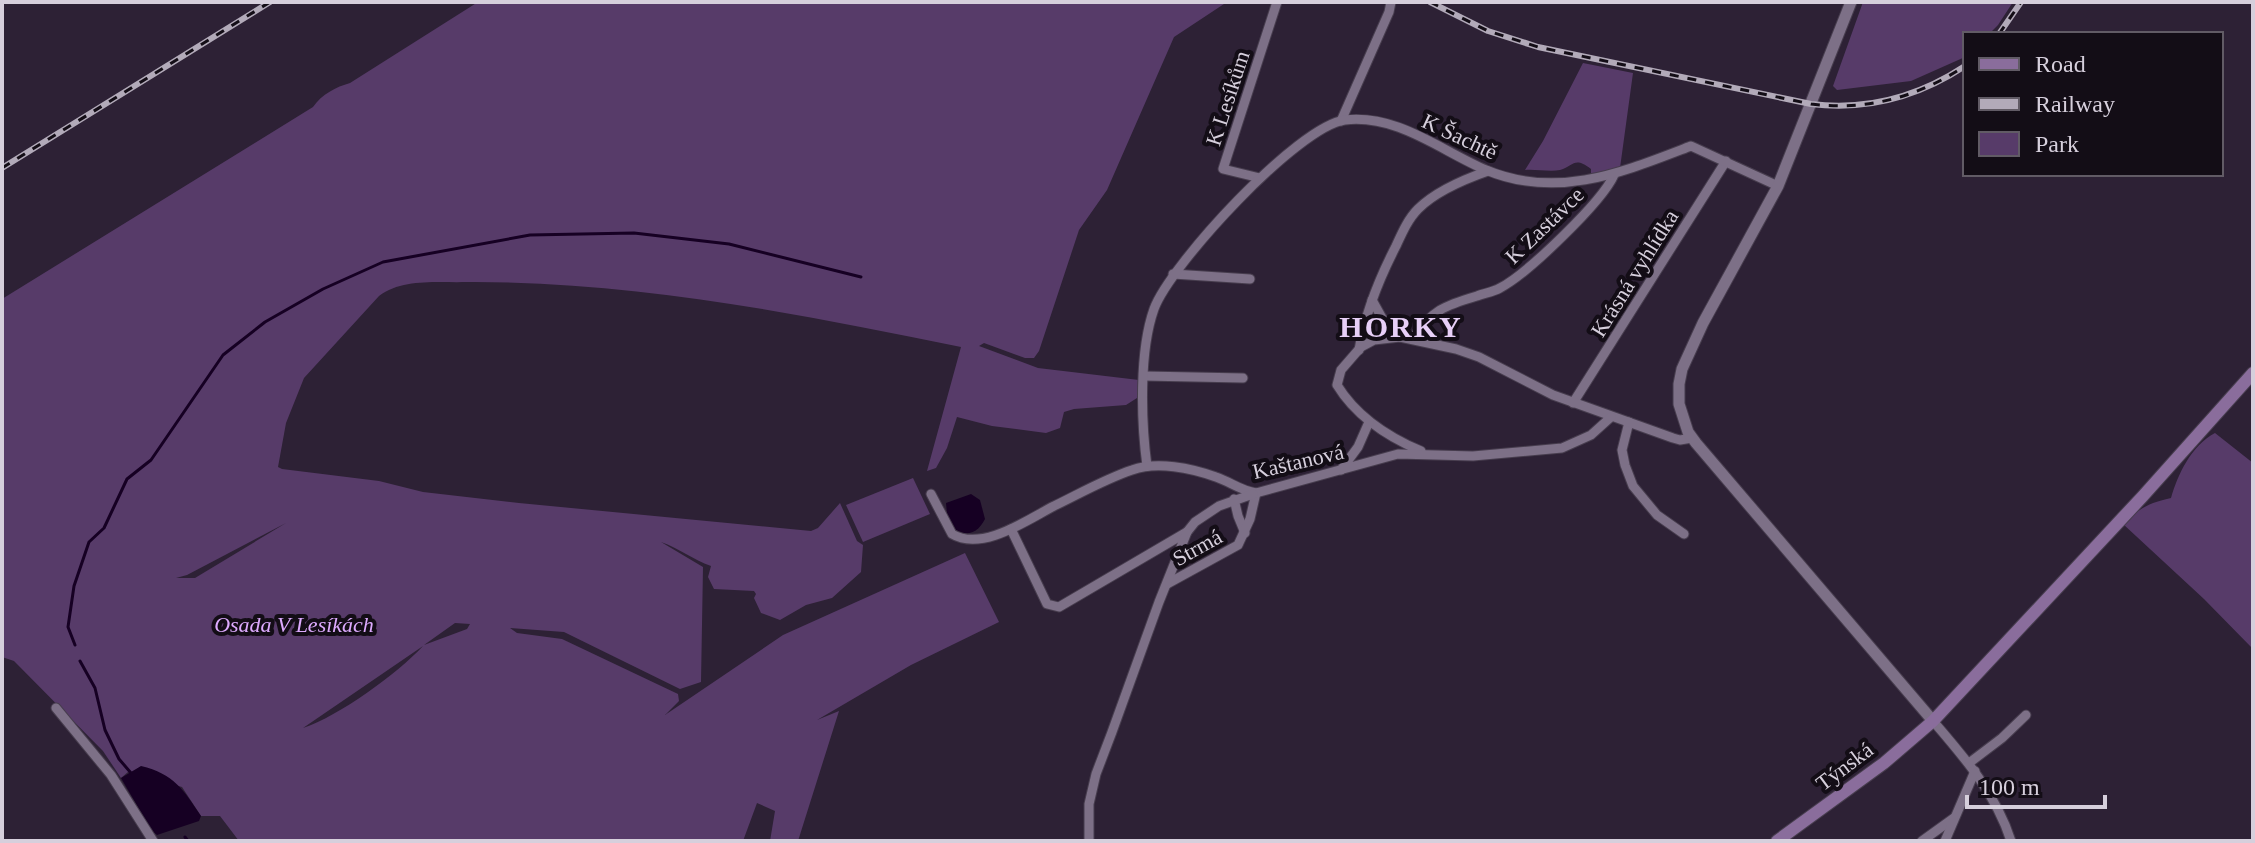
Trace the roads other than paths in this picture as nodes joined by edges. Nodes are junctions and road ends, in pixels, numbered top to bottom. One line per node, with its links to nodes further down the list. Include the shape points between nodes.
1 (1277, 2): 8 (street, K Lesíkům, via 1223,169)
2 (1391, 2): 4 (street)
3 (1851, 2): 9 (street)
4 (1341, 121): 6 (street, K Šachtě, via 1392,125); 8 (street, via 1297,147)
5 (1726, 161): 7 (street, K Šachtě, via 1691,146); 9 (street, K Šachtě); 19 (street, Krásná vyhlídka)
6 (1488, 171): 7 (street, K Šachtě, via 1546,183); 12 (street, via 1437,195 1415,212)
7 (1614, 175): 14 (street, K Zastávce, via 1594,204 1528,267 1502,287 1438,310)
8 (1260, 178): 10 (street)
9 (1778, 186): 23 (street, via 1682,369 1679,404)
10 (1173, 274): 11 (street); 17 (street, via 1154,311)
11 (1250, 279)
12 (1372, 300): 13 (street); 15 (street)
13 (1400, 337): 14 (street); 15 (street, via 1374,340)
14 (1412, 339): 19 (street, via 1479,357)
15 (1359, 350): 21 (street, via 1341,370 1337,385)
16 (2253, 373): 37 (main road, Týnská)
17 (1144, 376): 18 (street); 25 (street)
18 (1243, 378)
19 (1573, 403): 20 (street)
20 (1611, 417): 22 (street); 24 (street, Kaštanová, via 1591,435 1562,448 1473,456)
21 (1369, 422): 24 (street); 26 (street)
22 (1629, 422): 23 (street, via 1680,440); 33 (street, via 1622,450 1633,486 1657,515)
23 (1692, 438): 37 (street)
24 (1426, 454): 26 (street, Kaštanová, via 1398,454)
25 (1147, 466): 27 (street, Kaštanová, via 1212,475); 30 (street, Kaštanová)
26 (1341, 471): 27 (street, Kaštanová)
27 (1256, 493): 29 (street); 32 (street, Strmá)
28 (931, 494): 30 (street, Kaštanová, via 955,537 981,539)
29 (1234, 499): 31 (street); 32 (street)
30 (1011, 529): 31 (street, via 1047,604 1059,607)
31 (1187, 532): 34 (street)
32 (1245, 533): 34 (street, Strmá, via 1233,550)
33 (1684, 534)
34 (1166, 584): 41 (street, via 1096,774)
35 (56, 708): 40 (street, via 111,775)
36 (2026, 715): 38 (street)
37 (1933, 721): 38 (street); 42 (main road, Týnská)
38 (1972, 767): 39 (street); 45 (street)
39 (1954, 818): 43 (street); 44 (street)
40 (153, 841)
41 (1089, 841)
42 (1777, 841)
43 (1922, 841)
44 (1945, 841)
45 (2011, 841)

